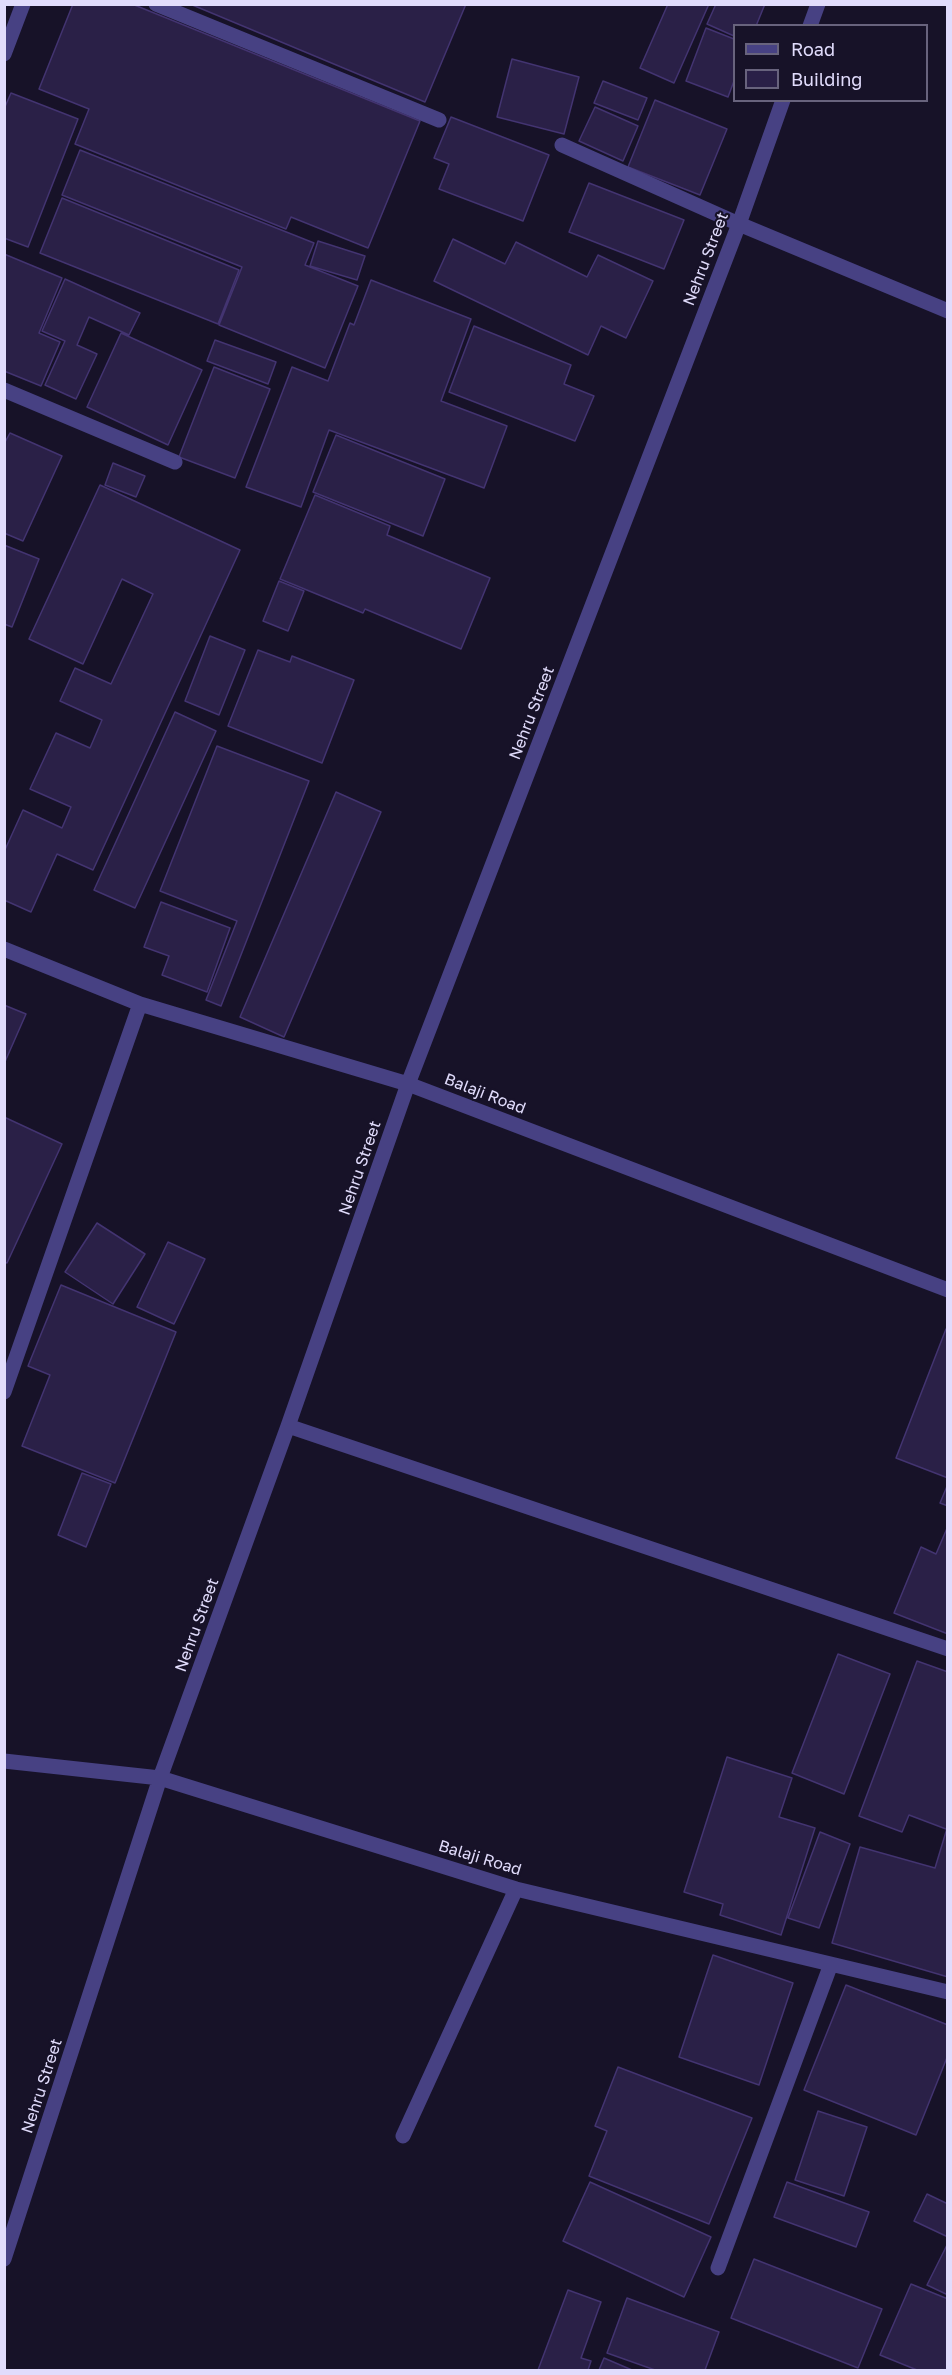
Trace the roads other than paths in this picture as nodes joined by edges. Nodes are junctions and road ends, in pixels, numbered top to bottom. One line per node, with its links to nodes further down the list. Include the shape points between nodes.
1 (23, 4): 5 (street)
2 (156, 4): 7 (street)
3 (818, 4): 4 (street)
4 (811, 24)
5 (4, 54)
6 (782, 102): 9 (street, Nehru Street)
7 (439, 120)
8 (562, 145): 9 (street)
9 (739, 224): 10 (street); 15 (street, Nehru Street)
10 (948, 311)
11 (4, 390): 12 (street)
12 (175, 462)
13 (4, 949): 14 (street, Balaji Road)
14 (141, 1004): 15 (street, Balaji Road); 17 (street)
15 (408, 1084): 16 (street, Balaji Road); 18 (street, Nehru Street)
16 (948, 1290)
17 (4, 1392)
18 (288, 1426): 19 (street); 21 (street, Nehru Street)
19 (948, 1649)
20 (4, 1761): 21 (street, Balaji Road)
21 (160, 1778): 22 (street, Balaji Road); 26 (street, Nehru Street)
22 (516, 1889): 23 (street, Balaji Road); 25 (street)
23 (831, 1964): 24 (street, Balaji Road); 27 (street)
24 (948, 1992)
25 (403, 2136)
26 (6, 2249)
27 (718, 2268)

